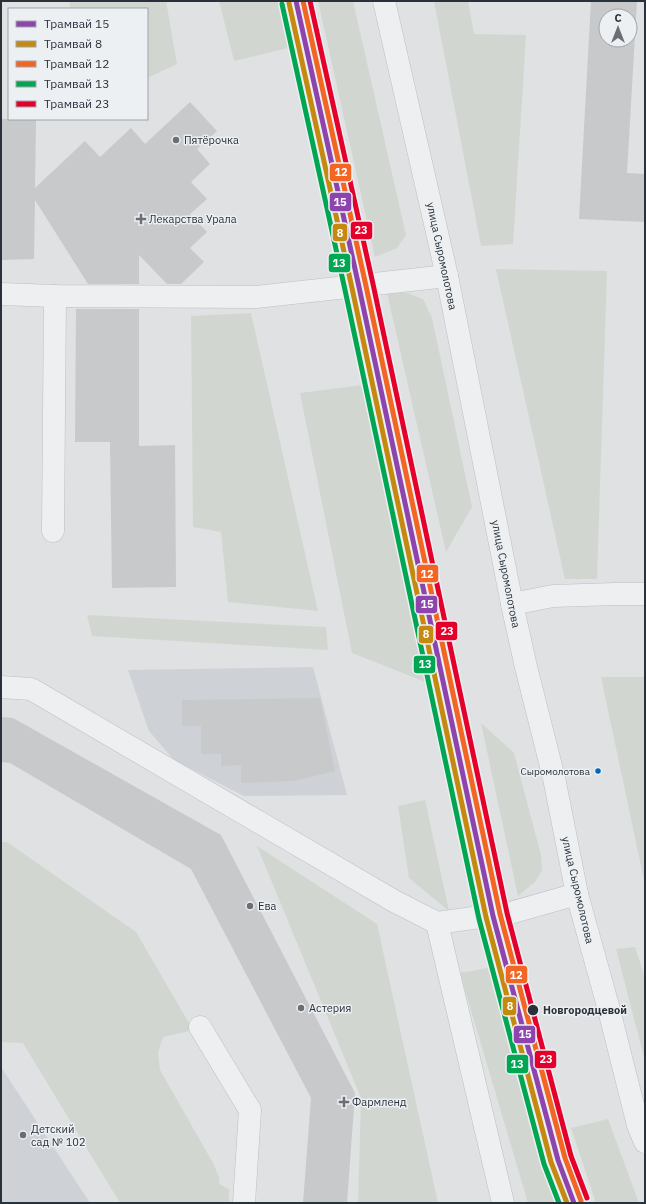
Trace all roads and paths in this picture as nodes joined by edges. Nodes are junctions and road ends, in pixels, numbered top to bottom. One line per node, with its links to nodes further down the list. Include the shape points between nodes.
1 (384, 1): 2 (street, улица Сыромолотова)
2 (447, 276): 4 (street, via 256,297); 7 (street, улица Сыромолотова)
3 (1, 294): 4 (street)
4 (55, 296): 5 (street)
5 (52, 531)
6 (645, 594): 7 (street, via 553,596)
7 (512, 604): 9 (street, улица Сыромолотова, via 554,778)
8 (1, 687): 10 (street, via 31,689 394,901)
9 (577, 894): 10 (street, via 510,913); 12 (street, улица Сыромолотова, via 638,1125)
10 (437, 923): 14 (street)
11 (200, 1027): 13 (street, via 250,1110)
12 (645, 1142)
13 (244, 1203)
14 (503, 1203)

